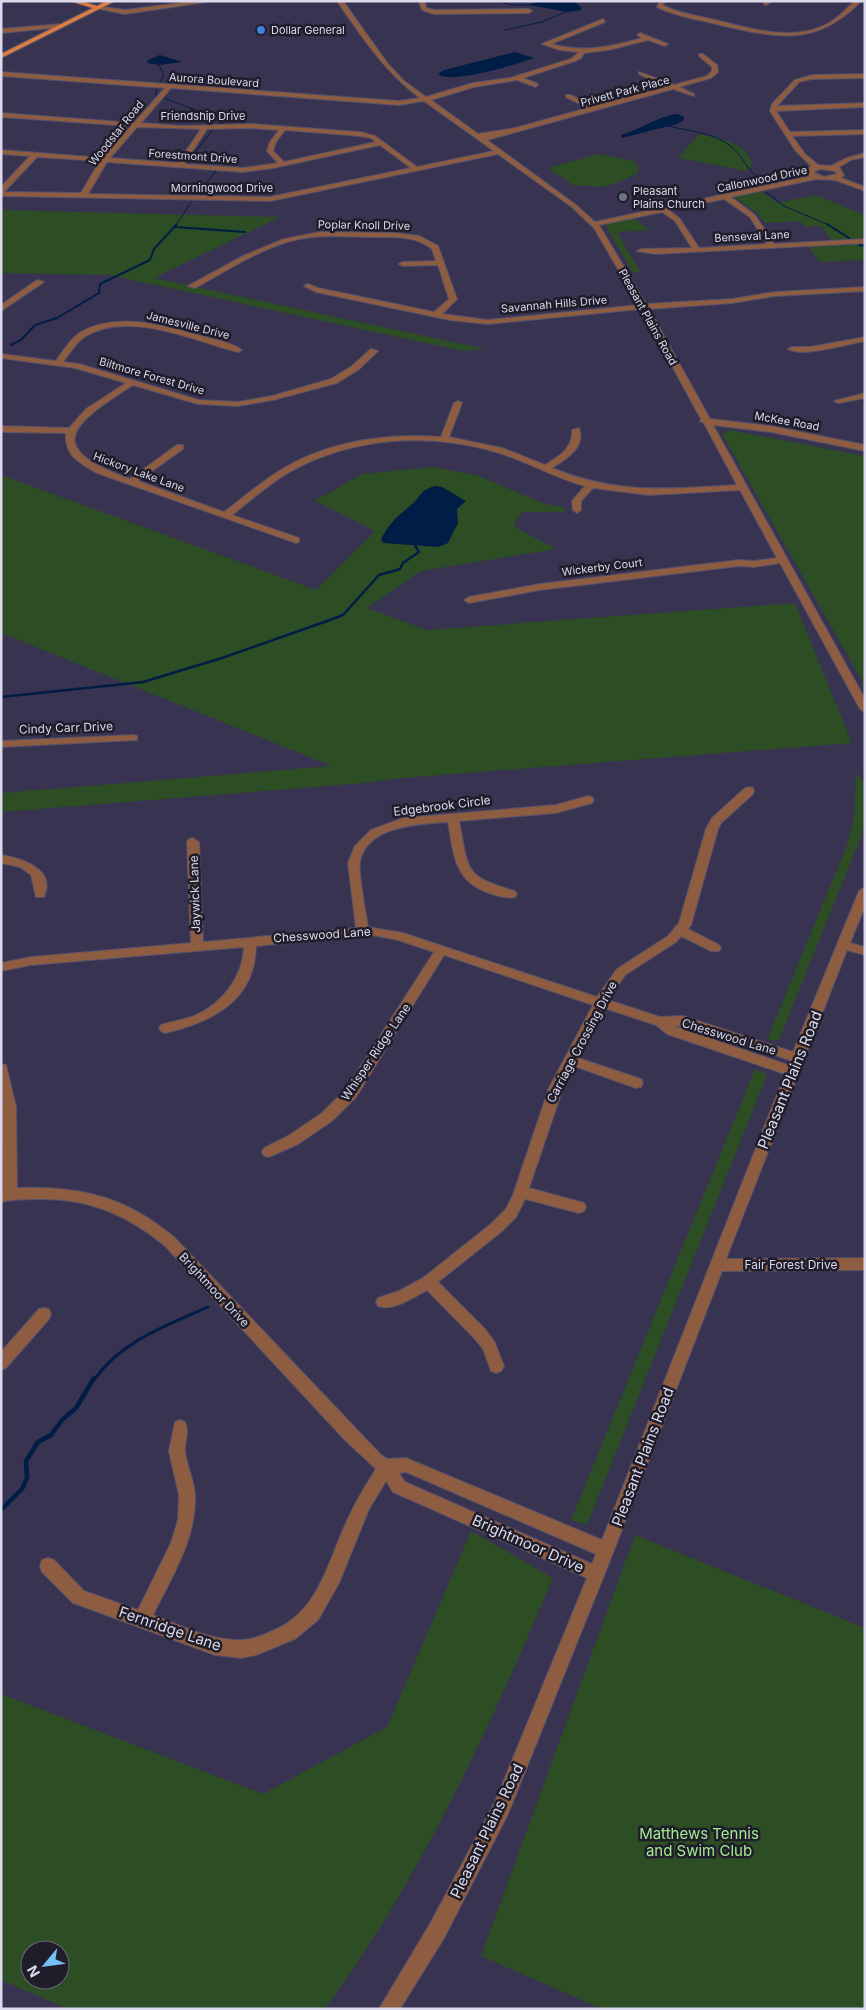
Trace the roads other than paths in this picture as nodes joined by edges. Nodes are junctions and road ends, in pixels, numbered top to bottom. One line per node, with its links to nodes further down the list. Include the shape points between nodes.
1 (73, 1): 8 (main road)
2 (112, 1): 8 (main road)
3 (210, 1): 8 (street, via 125,12)
4 (340, 1): 30 (street, Pleasant Plains Road, via 386,65)
5 (422, 1): 9 (street, via 424,9 434,12)
6 (663, 1): 7 (street, via 659,6 679,13 743,28 784,33 810,32 827,27)
7 (858, 1)
8 (98, 8): 11 (main road)
9 (529, 11)
10 (590, 17): 18 (street, via 605,22 545,44)
11 (61, 26): 12 (street); 20 (main road)
12 (1, 31)
13 (635, 33): 14 (street)
14 (647, 38): 16 (street); 17 (street)
15 (617, 39): 16 (street)
16 (629, 43): 18 (street, via 603,51)
17 (666, 44)
18 (582, 52): 24 (street, Aurora Boulevard, via 573,60)
19 (700, 55): 27 (street, Privett Park Place, via 715,66 715,72)
20 (1, 56)
21 (641, 73): 27 (street)
22 (1, 74): 26 (street, Aurora Boulevard)
23 (865, 76): 33 (street, via 812,77 797,81)
24 (517, 78): 25 (street); 30 (street, Aurora Boulevard)
25 (536, 85)
26 (169, 87): 30 (street, Aurora Boulevard, via 399,103); 36 (street, Woodstar Road)
27 (674, 88): 28 (street); 34 (street, Privett Park Place)
28 (692, 95)
29 (568, 96): 34 (street)
30 (425, 99): 41 (street, Pleasant Plains Road)
31 (865, 100): 33 (street)
32 (865, 105): 33 (street)
33 (775, 106): 40 (street)
34 (596, 109): 41 (street, Privett Park Place)
35 (1, 115): 36 (street, Friendship Drive)
36 (134, 125): 37 (street, Friendship Drive); 47 (street, Woodstar Road)
37 (205, 128): 38 (street, Friendship Drive); 49 (street)
38 (284, 128): 42 (street, Friendship Drive, via 360,134); 48 (street, via 270,151)
39 (865, 132): 40 (street)
40 (789, 134): 50 (street)
41 (480, 138): 44 (street, Pleasant Plains Road)
42 (382, 143): 48 (street, Forestmont Drive); 52 (street, Friendship Drive)
43 (1, 152): 45 (street, Forestmont Drive)
44 (499, 152): 52 (street, Morningwood Drive); 60 (street, Pleasant Plains Road)
45 (36, 154): 47 (street, Forestmont Drive); 56 (street)
46 (865, 154): 51 (street)
47 (105, 160): 49 (street, Forestmont Drive); 57 (street, Woodstar Road)
48 (282, 164): 49 (street, Forestmont Drive, via 243,170)
49 (179, 166)
50 (816, 167): 51 (street); 53 (street, via 810,170)
51 (833, 168): 54 (street, via 841,173)
52 (416, 169): 57 (street, Morningwood Drive, via 270,199)
53 (814, 175): 54 (street); 58 (street, Callonwood Drive); 60 (street, Callonwood Drive)
54 (836, 178): 55 (street)
55 (865, 189)
56 (1, 193): 57 (street, Morningwood Drive)
57 (83, 196)
58 (726, 197): 59 (street, Callonwood Drive); 62 (street, via 753,216)
59 (662, 209): 60 (street, Callonwood Drive); 63 (street, via 678,220)
60 (593, 222): 72 (street, Pleasant Plains Road)
61 (865, 241): 62 (street, Benseval Lane)
62 (772, 246): 63 (street, Benseval Lane)
63 (697, 250): 64 (street, Benseval Lane)
64 (641, 251)
65 (440, 262): 66 (street); 68 (street, Poplar Knoll Drive, via 435,248 419,238 318,234 276,244); 74 (street, Poplar Knoll Drive, via 453,298)
66 (403, 264)
67 (40, 282): 71 (street)
68 (192, 286)
69 (308, 286): 74 (street, Savannah Hills Drive)
70 (865, 289): 72 (street, Savannah Hills Drive)
71 (5, 303): 73 (street)
72 (644, 307): 74 (street, Savannah Hills Drive, via 488,322); 85 (street, Pleasant Plains Road)
73 (1, 309)
74 (436, 315)
75 (865, 339): 76 (street)
76 (792, 349)
77 (238, 350): 80 (street, Jamesville Drive, via 147,326 122,324 101,327 82,335)
78 (374, 351): 81 (street, Biltmore Forest Drive, via 334,381 249,403 198,402)
79 (1, 356): 80 (street, Biltmore Forest Drive)
80 (58, 363): 81 (street, Biltmore Forest Drive)
81 (133, 382): 88 (street, via 87,412)
82 (865, 396): 83 (street)
83 (838, 401)
84 (458, 403): 89 (street)
85 (704, 420): 91 (street, McKee Road, via 771,428); 94 (street, Pleasant Plains Road)
86 (1, 429): 88 (street)
87 (576, 430): 92 (street, via 575,448)
88 (71, 431): 93 (street, Hickory Lake Lane, via 69,444 77,458 93,468)
89 (444, 439): 92 (street, via 500,450); 97 (street, via 383,440 325,452 289,468)
90 (180, 447): 93 (street)
91 (865, 448)
92 (546, 468): 95 (street)
93 (130, 482): 97 (street, Hickory Lake Lane)
94 (740, 484): 95 (street, via 638,491); 99 (street, Pleasant Plains Road)
95 (590, 485): 96 (street, via 576,502)
96 (577, 510)
97 (226, 515): 98 (street, Hickory Lake Lane)
98 (296, 540)
99 (780, 557): 100 (street, Wickerby Court, via 754,564 739,563 539,587); 101 (street, Pleasant Plains Road)
100 (469, 600)
101 (865, 709)
102 (133, 738): 103 (street, Cindy Carr Drive)
103 (1, 744)
104 (749, 791): 113 (street, via 727,809 712,829 685,925)
105 (588, 800): 106 (street, Edgebrook Circle, via 556,809)
106 (453, 818): 111 (street, via 467,874 480,887); 112 (street, Edgebrook Circle, via 397,824 375,833 359,849 354,868)
107 (193, 842): 116 (street, Jaywick Lane)
108 (1, 859): 110 (street, via 21,863 35,872 41,883)
109 (865, 890): 115 (street, Pleasant Plains Road)
110 (40, 894)
111 (511, 894)
112 (362, 930): 114 (street, Chesswood Lane); 118 (street, Chesswood Lane, via 386,933)
113 (680, 932): 117 (street); 121 (street, Carriage Crossing Drive, via 621,972)
114 (250, 941): 116 (street, Chesswood Lane); 122 (street, via 250,960 245,974 224,1003 201,1018)
115 (843, 945): 119 (street); 124 (street, Pleasant Plains Road)
116 (197, 946): 120 (street, Chesswood Lane, via 31,961)
117 (716, 948)
118 (441, 951): 121 (street, Chesswood Lane); 127 (street, Whisper Ridge Lane, via 351,1093 328,1117)
119 (865, 951)
120 (1, 967)
121 (600, 1002): 123 (street, Carriage Crossing Drive); 124 (street, Chesswood Lane, via 660,1022 671,1030)
122 (165, 1028)
123 (570, 1060): 126 (street); 128 (street, Carriage Crossing Drive, via 547,1108)
124 (795, 1065): 132 (street, Pleasant Plains Road)
125 (1, 1069): 129 (street, via 9,1107)
126 (636, 1083)
127 (269, 1152)
128 (521, 1192): 130 (street); 133 (street, Carriage Crossing Drive, via 506,1220)
129 (6, 1195): 139 (street, Brightmoor Drive, via 55,1193 86,1196 119,1207 146,1221 170,1242 348,1434)
130 (579, 1207)
131 (865, 1264): 132 (street, Fair Forest Drive)
132 (717, 1265): 140 (street, Pleasant Plains Road)
133 (428, 1282): 134 (street, Carriage Crossing Drive, via 403,1296); 137 (street, via 485,1340)
134 (383, 1302)
135 (44, 1314): 136 (street)
136 (1, 1363)
137 (496, 1366)
138 (180, 1427): 143 (street, via 177,1451 187,1495 186,1520 179,1545)
139 (386, 1467): 140 (street, Brightmoor Drive, via 406,1465); 142 (street, Brightmoor Drive, via 398,1487); 143 (street, Fernridge Lane, via 363,1504 324,1597 312,1614 289,1633 256,1646 228,1649)
140 (606, 1550): 142 (street, Pleasant Plains Road)
141 (48, 1566): 143 (street, Fernridge Lane, via 80,1597)
142 (596, 1574): 144 (street, Pleasant Plains Road, via 502,1808 437,1931)
143 (142, 1619)
144 (389, 2009)

